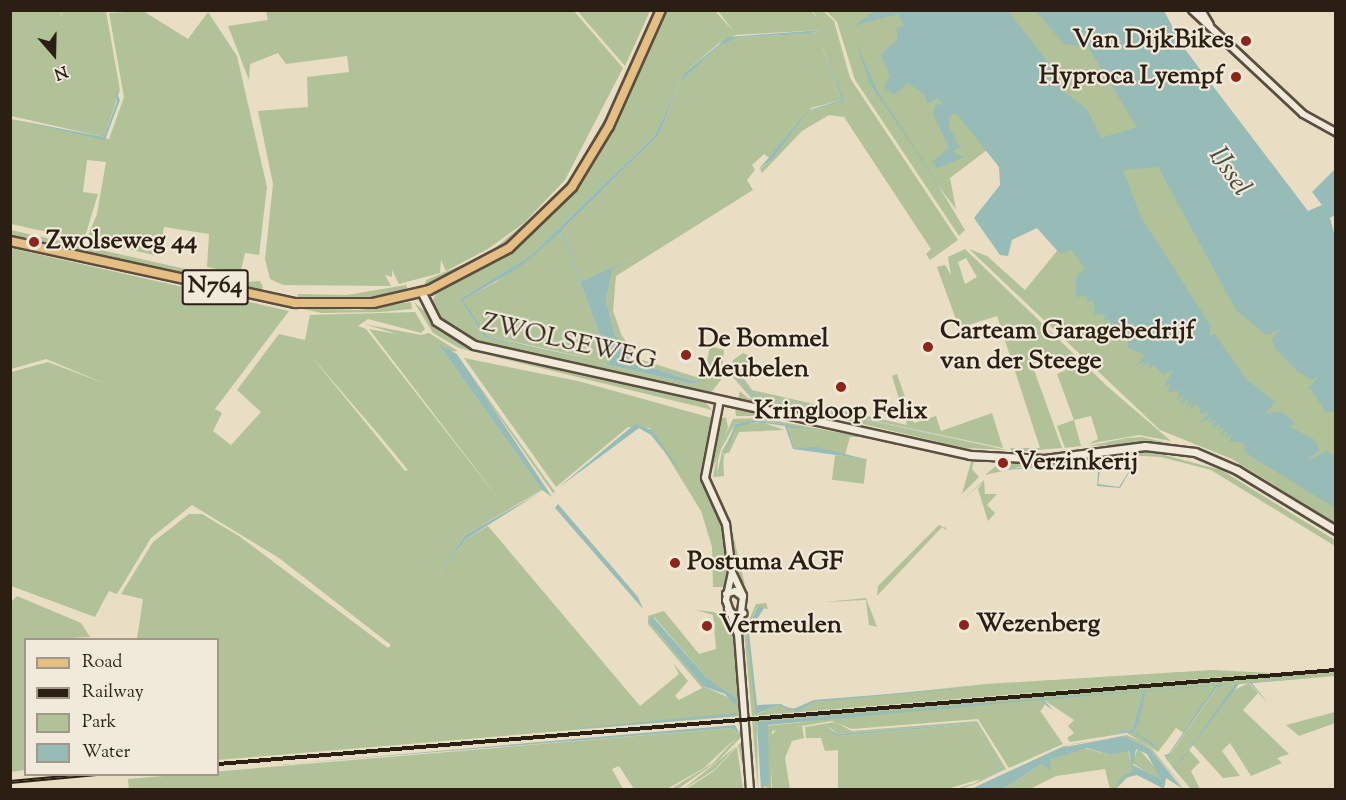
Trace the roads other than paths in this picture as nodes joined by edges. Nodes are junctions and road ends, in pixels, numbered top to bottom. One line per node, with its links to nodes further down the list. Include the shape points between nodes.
1 (661, 10): 7 (main road, N764, via 609,126 572,187 509,248)
2 (1192, 10): 4 (street)
3 (1201, 10): 4 (street)
4 (1210, 25): 5 (street, via 1303,114)
5 (1335, 132)
6 (10, 241): 7 (main road, N764, via 295,303 354,305)
7 (422, 293): 8 (main road, ZWOLSEWEG, via 439,323 474,345)
8 (720, 400): 9 (main road, ZWOLSEWEG, via 986,458 1044,459 1138,446 1177,448 1226,464); 10 (street, via 704,474 727,530)
9 (1335, 531)
10 (732, 572): 11 (street); 12 (street)
11 (726, 594): 12 (street, via 736,591); 13 (street)
12 (743, 598): 14 (street)
13 (727, 609): 14 (street, via 735,616); 15 (street)
14 (744, 613): 15 (street)
15 (738, 634): 16 (street)
16 (750, 789)

